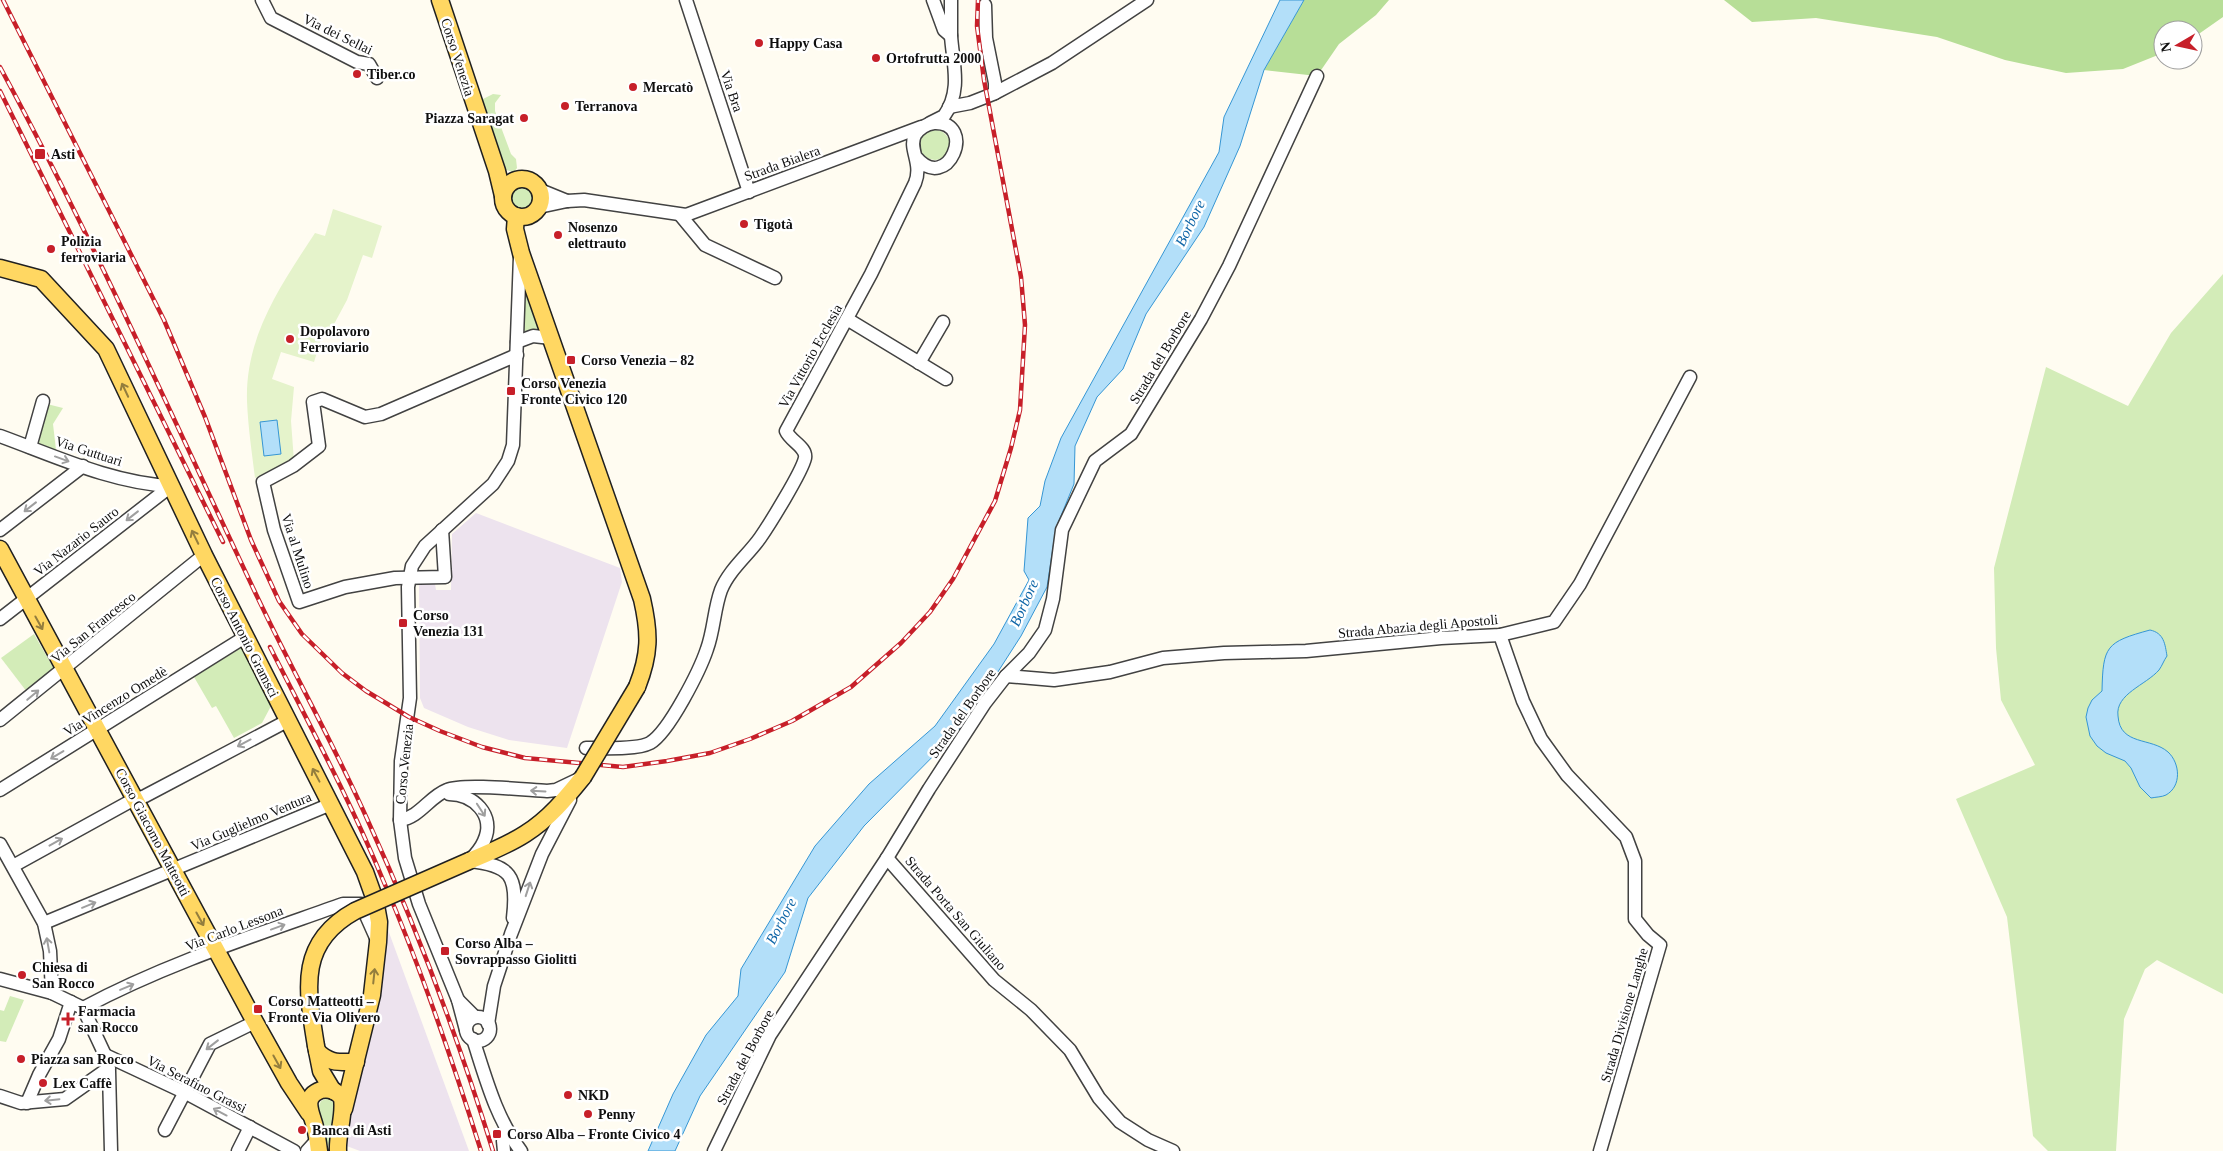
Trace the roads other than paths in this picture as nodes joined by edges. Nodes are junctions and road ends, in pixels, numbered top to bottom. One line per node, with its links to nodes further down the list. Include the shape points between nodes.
1 (262, 0): 10 (street, Via dei Sellai, via 271,18 358,62 369,64)
2 (440, 0): 18 (main road, Corso Venezia)
3 (686, 0): 22 (street, Via Bra)
4 (933, 0): 8 (street, via 944,30)
5 (951, 0): 8 (street)
6 (1147, 0): 11 (street, via 1052,63)
7 (985, 5): 11 (street, via 986,38)
8 (951, 36): 12 (street, via 956,81)
9 (1317, 76): 54 (street, Strada del Borbore, via 1201,319 1132,434 1095,461 1062,530 1053,599 1045,630 1029,653)
10 (377, 78)
11 (995, 93): 12 (street)
12 (949, 108): 13 (street, via 941,119); 14 (street, via 949,123)
13 (926, 125): 14 (street, via 942,124); 15 (street, Strada Bialera); 16 (street, via 913,140)
14 (955, 136): 17 (street, via 954,155)
15 (894, 139): 16 (street, via 905,142); 22 (street, Strada Bialera)
16 (915, 154): 17 (street, via 924,164); 20 (street, Via Vittorio Ecclesia, via 918,170)
17 (940, 167): 20 (street, Via Vittorio Ecclesia)
18 (497, 171): 19 (main road); 23 (main road, Corso Venezia)
19 (513, 181): 21 (main road, via 528,180); 23 (main road)
20 (915, 183): 31 (street, Via Vittorio Ecclesia)
21 (540, 190): 24 (street, Strada Bialera); 25 (main road)
22 (749, 192): 27 (street, Strada Bialera)
23 (503, 196): 26 (main road, via 506,208)
24 (567, 201): 25 (street, Strada Bialera); 27 (street, Strada Bialera, via 596,201)
25 (539, 207): 26 (main road, via 529,216)
26 (516, 216): 28 (main road, Corso Venezia, via 515,229)
27 (682, 216): 30 (street, via 705,246)
28 (521, 253): 33 (main road, Corso Venezia); 34 (street, Corso Venezia)
29 (0, 268): 43 (main road, Corso Antonio Gramsci, one-way to 29, via 106,349 41,279)
30 (775, 278)
31 (847, 319): 36 (street); 58 (street, Via Vittorio Ecclesia, via 786,431 804,452 805,458 760,537 722,589 707,650 666,727 650,743 623,748)
32 (943, 322): 36 (street)
33 (551, 338): 34 (street, via 533,336); 59 (main road, Corso Venezia, bridge, via 642,600 647,623 646,665 637,687)
34 (518, 342): 35 (street, Corso Venezia)
35 (517, 355): 45 (street, Corso Venezia, via 515,433 508,461 493,484); 48 (street, Via al Mulino, via 381,414 365,417 322,399 313,402 319,446 293,466 263,482 274,530 299,602 345,587)
36 (919, 363): 38 (street)
37 (1690, 377): 51 (street, Strada Abazia degli Apostoli, via 1580,584 1554,622)
38 (946, 379)
39 (43, 401): 41 (street)
40 (0, 436): 41 (street, Via Guttuari)
41 (30, 447): 42 (street, Via Guttuari, one-way to 42)
42 (82, 466): 43 (street, Via Guttuari, via 148,485); 44 (street, one-way to 44)
43 (171, 486): 47 (main road, Corso Antonio Gramsci, one-way to 43); 49 (street, Via Nazario Sauro, one-way to 49)
44 (0, 530)
45 (442, 530): 48 (street, Corso Venezia, via 416,557); 48 (street, Via al Mulino, via 445,577)
46 (0, 549): 49 (main road, Corso Giacomo Matteotti)
47 (204, 556): 52 (main road, Corso Antonio Gramsci); 53 (street, Via San Francesco)
48 (410, 578): 64 (street, Corso Venezia, via 410,698 401,761)
49 (26, 599): 50 (street, Via Nazario Sauro); 53 (main road, Corso Giacomo Matteotti, one-way to 53)
50 (0, 619)
51 (1500, 635): 54 (street, Strada Abazia degli Apostoli, via 1306,651 1163,658 1110,672 1054,680); 109 (street, Strada Divisione Langhe, via 1523,701 1541,739 1567,774 1626,838 1635,862 1635,919 1660,945)
52 (245, 638): 56 (main road, Corso Antonio Gramsci); 57 (street, Via Vincenzo Omedè)
53 (64, 669): 55 (street, Via San Francesco, one-way to 53); 57 (main road, Corso Giacomo Matteotti)
54 (1006, 676): 66 (street, Strada del Borbore, via 985,703)
55 (0, 720)
56 (287, 721): 62 (street, one-way to 62); 63 (main road, Corso Antonio Gramsci, one-way to 56)
57 (98, 730): 60 (street, Via Vincenzo Omedè, one-way to 60); 62 (main road, Corso Giacomo Matteotti)
58 (586, 748)
59 (583, 777): 61 (street, one-way to 61, via 556,790 456,787); 67 (main road, Corso Venezia, via 539,825); 71 (street, one-way to 59, via 542,854)
60 (0, 790)
61 (439, 794): 64 (street, via 414,816); 67 (street, one-way to 67, via 464,796 482,808 486,818 485,840)
62 (136, 799): 68 (street, one-way to 62); 69 (main road, Corso Giacomo Matteotti)
63 (331, 804): 69 (street, Via Guglielmo Ventura); 72 (main road, Corso Antonio Gramsci, via 365,872 375,900)
64 (400, 820): 77 (street, Corso Venezia, via 405,858 419,904)
65 (0, 844): 68 (street)
66 (887, 858): 107 (street, Strada del Borbore, via 770,1035); 108 (street, Strada Porta San Giuliano, via 994,980 1031,1010 1070,1050 1099,1098 1120,1122)
67 (469, 861): 71 (street, via 500,867 511,880 516,898); 84 (main road, Corso Venezia, bridge, via 355,910 341,918 324,935 308,974)
68 (13, 866): 70 (street)
69 (173, 870): 70 (street, Via Guglielmo Ventura, one-way to 69); 73 (main road, Corso Giacomo Matteotti, one-way to 73)
70 (44, 923): 76 (street, one-way to 70, via 50,951)
71 (511, 934): 75 (street)
72 (378, 942): 73 (street, Via Carlo Lessona, one-way to 72, via 343,904 360,904); 86 (main road, Corso Antonio Gramsci, one-way to 72, via 372,995)
73 (216, 949): 78 (street, Via Carlo Lessona, one-way to 73); 80 (main road, Corso Giacomo Matteotti)
74 (0, 979): 76 (street)
75 (494, 986): 79 (street); 81 (street)
76 (52, 993): 78 (street)
77 (458, 1000): 79 (street, Corso Venezia); 82 (street, Corso Venezia)
78 (77, 1005): 85 (street); 94 (street, via 39,1075)
79 (476, 1017): 81 (street, via 484,1018); 82 (street, via 469,1021)
80 (255, 1022): 91 (street, one-way to 91, via 210,1044); 96 (main road, Corso Giacomo Matteotti, one-way to 96)
81 (488, 1024): 83 (street)
82 (469, 1035): 83 (street, via 480,1040); 89 (street, Corso Venezia)
83 (486, 1037): 89 (street)
84 (317, 1048): 86 (main road, via 324,1058 335,1062); 88 (main road, Corso Venezia)
85 (104, 1055): 87 (street); 91 (street, Via Serafino Grassi)
86 (356, 1062): 95 (main road, Corso Antonio Gramsci)
87 (109, 1068): 94 (street, one-way to 94, via 65,1099); 101 (street)
88 (321, 1071): 90 (main road); 92 (main road)
89 (484, 1072): 99 (street, Corso Venezia)
90 (333, 1090): 92 (main road, via 322,1090); 95 (main road, via 342,1098)
91 (184, 1092): 97 (street, Via Serafino Grassi, one-way to 91); 98 (street)
92 (314, 1095): 96 (main road)
93 (0, 1096): 94 (street)
94 (28, 1103)
95 (344, 1109): 104 (main road, Corso Antonio Gramsci)
96 (309, 1113): 100 (main road, Corso Giacomo Matteotti, via 315,1127)
97 (250, 1127): 102 (street); 103 (street, Via Serafino Grassi)
98 (165, 1130)
99 (508, 1134): 105 (street, via 502,1141); 106 (street, Corso Venezia)
100 (313, 1148)
101 (111, 1151)
102 (238, 1151)
103 (294, 1151)
104 (338, 1151)
105 (504, 1151)
106 (521, 1151)
107 (714, 1151)
108 (1172, 1151)
109 (1600, 1151)

